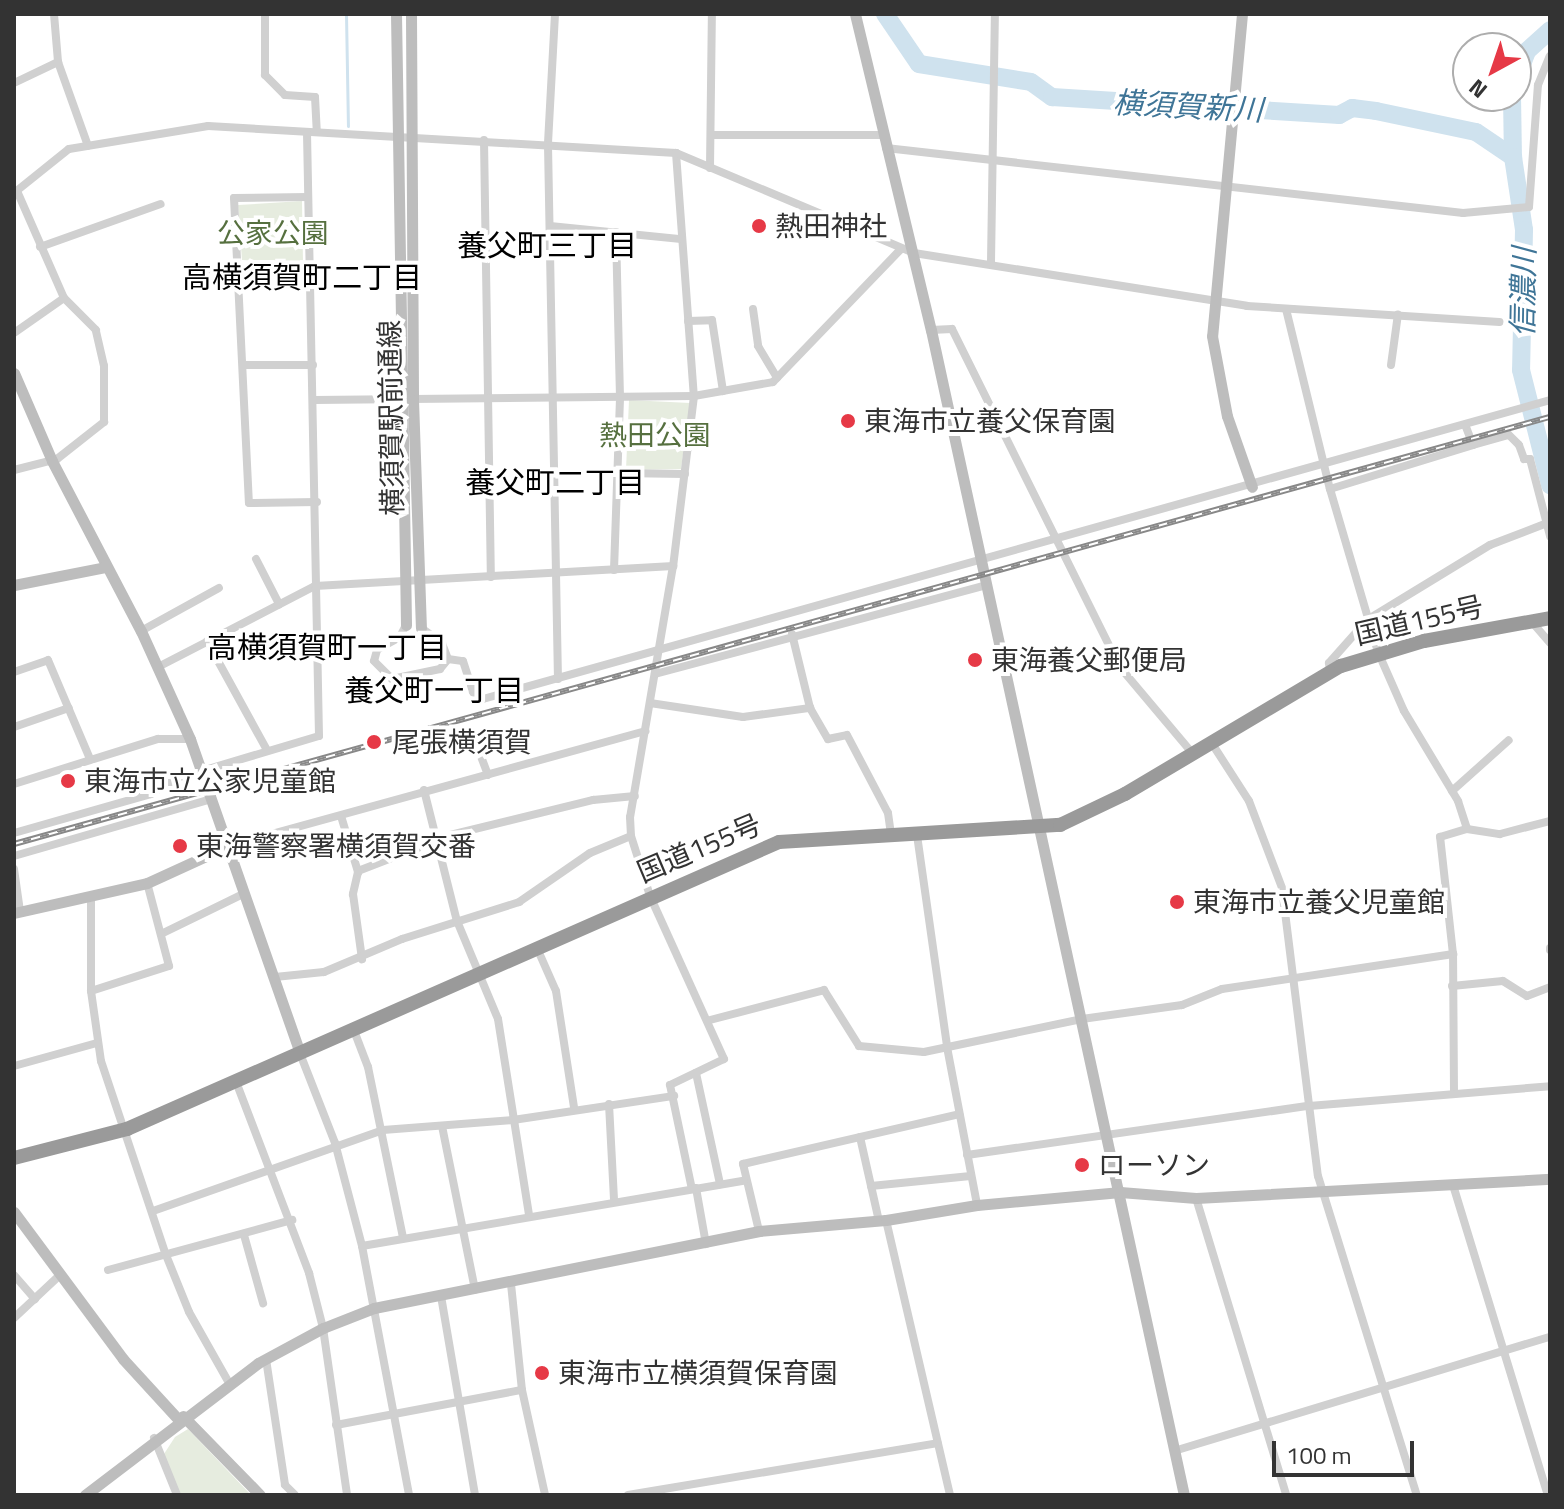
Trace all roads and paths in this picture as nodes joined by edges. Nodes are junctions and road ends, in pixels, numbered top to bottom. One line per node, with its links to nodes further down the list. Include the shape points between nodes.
1 (54, 14): 11 (street)
2 (265, 14): 14 (street, via 265,75 285,95 315,97)
3 (396, 14): 15 (street, 横須賀駅前通線)
4 (411, 14): 18 (street, 横須賀駅前通線)
5 (555, 14): 20 (street)
6 (712, 14): 16 (street)
7 (855, 14): 17 (street)
8 (995, 14): 25 (street)
9 (1242, 14): 27 (street)
10 (1550, 56): 27 (street, via 1538,85 1533,121 1531,205 1463,213)
11 (58, 62): 12 (street); 13 (street)
12 (14, 83)
13 (84, 132): 21 (street); 23 (street)
14 (312, 132): 15 (street); 21 (street, via 208,126); 29 (street)
15 (398, 135): 18 (street); 61 (street, 横須賀駅前通線)
16 (711, 135): 17 (street); 26 (street)
17 (883, 135): 22 (street)
18 (413, 136): 19 (street); 61 (street, 横須賀駅前通線)
19 (484, 140): 20 (street); 59 (street)
20 (548, 145): 24 (street); 31 (street)
21 (88, 146): 23 (street)
22 (886, 148): 25 (street); 36 (street)
23 (69, 149): 28 (street)
24 (676, 153): 26 (street); 33 (street)
25 (995, 160): 27 (street); 37 (street)
26 (710, 168): 35 (street)
27 (1225, 186): 42 (street)
28 (15, 192): 34 (street)
29 (308, 197): 38 (street); 39 (street, via 234,198)
30 (161, 204): 34 (street)
31 (550, 226): 32 (street); 57 (street)
32 (616, 232): 33 (street); 58 (street)
33 (681, 239): 46 (street)
34 (40, 247): 41 (street)
35 (900, 250): 36 (street); 54 (street)
36 (914, 253): 37 (street); 48 (street)
37 (991, 262): 42 (street)
38 (310, 265): 39 (street); 51 (street)
39 (239, 269): 40 (street); 50 (street)
40 (200, 277)
41 (64, 298): 49 (street); 65 (street, via 96,330 101,345 104,426)
42 (1217, 300): 44 (street); 70 (street, via 1212,336 1217,376)
43 (753, 309): 54 (street, via 758,346)
44 (1286, 309): 45 (street); 66 (street)
45 (1398, 314): 47 (street); 52 (street)
46 (688, 321): 55 (street, via 712,320); 56 (street)
47 (1499, 322)
48 (931, 330): 75 (street, via 952,329); 77 (street)
49 (14, 333)
50 (245, 365): 51 (street); 72 (street, via 249,503)
51 (313, 365): 60 (street)
52 (1391, 365)
53 (14, 373): 65 (street)
54 (777, 378): 55 (street)
55 (723, 391): 56 (street)
56 (694, 396): 58 (street); 69 (street)
57 (555, 397): 58 (street); 59 (street); 81 (street)
58 (620, 397): 68 (street)
59 (488, 398): 61 (street); 82 (street)
60 (314, 400): 61 (street); 72 (street)
61 (407, 400): 83 (street, 横須賀駅前通線); 84 (street, 横須賀駅前通線)
62 (1548, 401): 63 (street)
63 (1466, 427): 64 (street); 66 (street)
64 (1473, 445): 71 (street); 73 (street, via 1509,435 1519,445 1524,459 1530,459)
65 (52, 461): 67 (street); 79 (street)
66 (1325, 467): 70 (street); 71 (street)
67 (14, 470)
68 (619, 473): 69 (street); 80 (street)
69 (685, 474): 78 (street)
70 (1252, 487): 75 (street)
71 (1330, 489): 91 (street)
72 (317, 502): 87 (street)
73 (1548, 523): 74 (street); 91 (street, via 1490,545)
74 (1550, 536)
75 (1057, 540): 77 (street); 117 (street, via 1119,666)
76 (256, 559): 89 (street)
77 (981, 562): 86 (street); 99 (street)
78 (673, 566): 80 (street); 99 (street)
79 (106, 567): 85 (street); 95 (street)
80 (614, 570): 81 (street)
81 (558, 571): 82 (street); 106 (street)
82 (491, 577): 83 (street)
83 (419, 581): 84 (street); 94 (street, 横須賀駅前通線)
84 (405, 583): 87 (street); 93 (street, 横須賀駅前通線)
85 (14, 585)
86 (986, 585): 96 (street); 128 (street)
87 (315, 586): 89 (street); 116 (street, via 319,736)
88 (219, 588): 95 (street)
89 (279, 604): 97 (street)
90 (1550, 618): 92 (highway, 国道155号)
91 (1367, 620): 100 (street); 104 (street, via 1329,663)
92 (1531, 621): 98 (street); 100 (highway, 国道155号)
93 (406, 625): 101 (street, via 400,637 377,650 374,661 382,673 392,679 440,669)
94 (421, 628): 101 (street, via 442,643)
95 (141, 631): 102 (street)
96 (792, 634): 105 (street); 109 (street)
97 (207, 641): 102 (street); 116 (street)
98 (1550, 643)
99 (660, 651): 105 (street); 106 (street)
100 (1378, 652): 104 (highway, 国道155号); 123 (street, via 1404,711)
101 (448, 659): 106 (street, via 463,661 479,700)
102 (158, 667): 113 (street)
103 (14, 672): 108 (street, via 48,660)
104 (1330, 672): 115 (highway, 国道155号)
105 (655, 674): 107 (street)
106 (558, 679)
107 (650, 703): 109 (street, via 743,717); 112 (street)
108 (69, 708): 110 (street); 118 (street)
109 (810, 708): 131 (street, via 828,739 847,735 888,813)
110 (14, 727)
111 (471, 730): 120 (street)
112 (645, 731): 120 (street); 124 (street)
113 (190, 739): 118 (street, via 158,739); 119 (street)
114 (1509, 740): 123 (street)
115 (1211, 742): 117 (highway, 国道155号); 151 (street, via 1249,801 1271,852 1282,888)
116 (267, 750): 119 (street)
117 (1193, 754): 128 (highway, 国道155号, via 1093,811)
118 (90, 759): 121 (street)
119 (203, 772): 125 (street); 130 (street, via 178,778 151,794)
120 (488, 775): 122 (street)
121 (14, 784)
122 (424, 790): 126 (street); 134 (street)
123 (1452, 791): 129 (street)
124 (635, 796): 133 (street); 134 (street, via 593,800)
125 (212, 799): 135 (street); 136 (street)
126 (341, 816): 135 (street); 138 (street)
127 (1550, 821): 129 (street, via 1500,834)
128 (1039, 829): 132 (highway, 国道155号); 155 (street)
129 (1467, 829): 147 (street, via 1440,837)
130 (14, 833)
131 (891, 835): 132 (highway, 国道155号); 141 (highway, 国道155号, via 779,842)
132 (917, 835): 159 (street)
133 (631, 836): 141 (street); 144 (street, via 590,853 519,902)
134 (438, 839): 138 (street); 144 (street)
135 (228, 846): 139 (street); 140 (street)
136 (14, 856)
137 (14, 869): 143 (street)
138 (358, 871): 148 (street, via 353,908)
139 (147, 883): 142 (street); 145 (street)
140 (243, 894): 145 (street); 150 (street)
141 (650, 896): 146 (highway, 国道155号); 156 (street)
142 (91, 898): 143 (street); 154 (street)
143 (17, 912)
144 (457, 921): 148 (street); 149 (street)
145 (161, 934): 154 (street, via 169,966)
146 (537, 947): 149 (highway, 国道155号); 169 (street, via 556,991)
147 (1453, 954): 151 (street); 152 (street)
148 (362, 959): 150 (street, via 324,972)
149 (480, 972): 157 (highway, 国道155号); 171 (street, via 498,1019)
150 (275, 977): 160 (street)
151 (1294, 978): 155 (street, via 1222,989 1182,1005); 168 (street)
152 (1452, 986): 153 (street, via 1503,981 1527,996); 165 (street)
153 (1550, 987)
154 (91, 991): 158 (street)
155 (1082, 1019): 159 (street); 176 (street)
156 (710, 1020): 159 (street, via 824,990 859,1046 924,1052); 162 (street, via 724,1059)
157 (352, 1027): 160 (highway, 国道155号); 174 (street)
158 (97, 1043): 161 (street); 173 (street)
159 (947, 1047): 170 (street)
160 (299, 1050): 163 (highway, 国道155号); 177 (street)
161 (14, 1066)
162 (696, 1073): 166 (street, via 670,1085); 184 (street)
163 (235, 1078): 173 (highway, 国道155号); 180 (street)
164 (1550, 1086): 165 (street)
165 (1454, 1092): 168 (street)
166 (674, 1096): 167 (street); 187 (street)
167 (609, 1104): 169 (street); 191 (street)
168 (1309, 1106): 176 (street); 189 (street)
169 (574, 1107): 171 (street)
170 (959, 1114): 175 (street); 178 (street)
171 (513, 1120): 172 (street); 195 (street)
172 (442, 1126): 174 (street); 198 (street)
173 (127, 1129): 179 (highway, 国道155号); 193 (street)
174 (383, 1130): 177 (street); 201 (street)
175 (860, 1137): 183 (street, via 743,1164); 186 (street)
176 (1107, 1137): 178 (street); 188 (street)
177 (335, 1143): 180 (street); 203 (street)
178 (967, 1155): 181 (street)
179 (14, 1158)
180 (271, 1167): 193 (street); 196 (street)
181 (971, 1176): 186 (street); 192 (street)
182 (1550, 1179): 185 (street)
183 (744, 1181): 184 (street); 199 (street)
184 (720, 1184): 187 (street)
185 (1453, 1185): 189 (street); 217 (street)
186 (871, 1186): 197 (street)
187 (694, 1188): 191 (street); 202 (street)
188 (1120, 1192): 190 (street); 192 (street); 229 (street)
189 (1323, 1192): 190 (street); 220 (street)
190 (1196, 1198): 225 (street)
191 (614, 1199): 195 (street)
192 (977, 1205): 197 (street)
193 (153, 1211): 204 (street)
194 (14, 1212): 206 (street)
195 (529, 1214): 198 (street)
196 (292, 1220): 200 (street); 215 (street)
197 (883, 1220): 199 (street); 228 (street)
198 (461, 1226): 201 (street); 209 (street)
199 (759, 1231): 202 (street)
200 (244, 1235): 204 (street); 212 (street)
201 (403, 1237): 203 (street)
202 (707, 1245): 208 (street)
203 (362, 1246): 213 (street)
204 (166, 1255): 205 (street); 219 (street, via 189,1312)
205 (108, 1270)
206 (61, 1274): 211 (street); 223 (street, via 123,1359)
207 (14, 1275): 211 (street)
208 (511, 1284): 209 (street); 221 (street)
209 (475, 1290): 210 (street)
210 (441, 1296): 213 (street); 222 (street)
211 (35, 1299): 214 (street)
212 (263, 1303)
213 (374, 1308): 215 (street); 224 (street)
214 (14, 1318)
215 (323, 1328): 218 (street); 226 (street)
216 (1550, 1337): 217 (street)
217 (1504, 1351): 220 (street); 243 (street)
218 (266, 1359): 219 (street); 233 (street, via 285,1485)
219 (229, 1383): 223 (street)
220 (1384, 1386): 225 (street); 242 (street)
221 (522, 1390): 222 (street); 237 (street)
222 (459, 1404): 224 (street); 236 (street)
223 (181, 1417): 227 (street); 232 (street)
224 (396, 1417): 226 (street); 235 (street)
225 (1264, 1423): 229 (street); 241 (street)
226 (336, 1425): 234 (street)
227 (154, 1438): 230 (street); 231 (street)
228 (938, 1443): 238 (street); 239 (street)
229 (1174, 1451): 240 (street)
230 (85, 1495)
231 (177, 1495)
232 (260, 1495)
233 (295, 1495)
234 (347, 1495)
235 (409, 1495)
236 (475, 1495)
237 (545, 1495)
238 (628, 1495)
239 (950, 1495)
240 (1184, 1495)
241 (1286, 1495)
242 (1417, 1495)
243 (1548, 1495)

